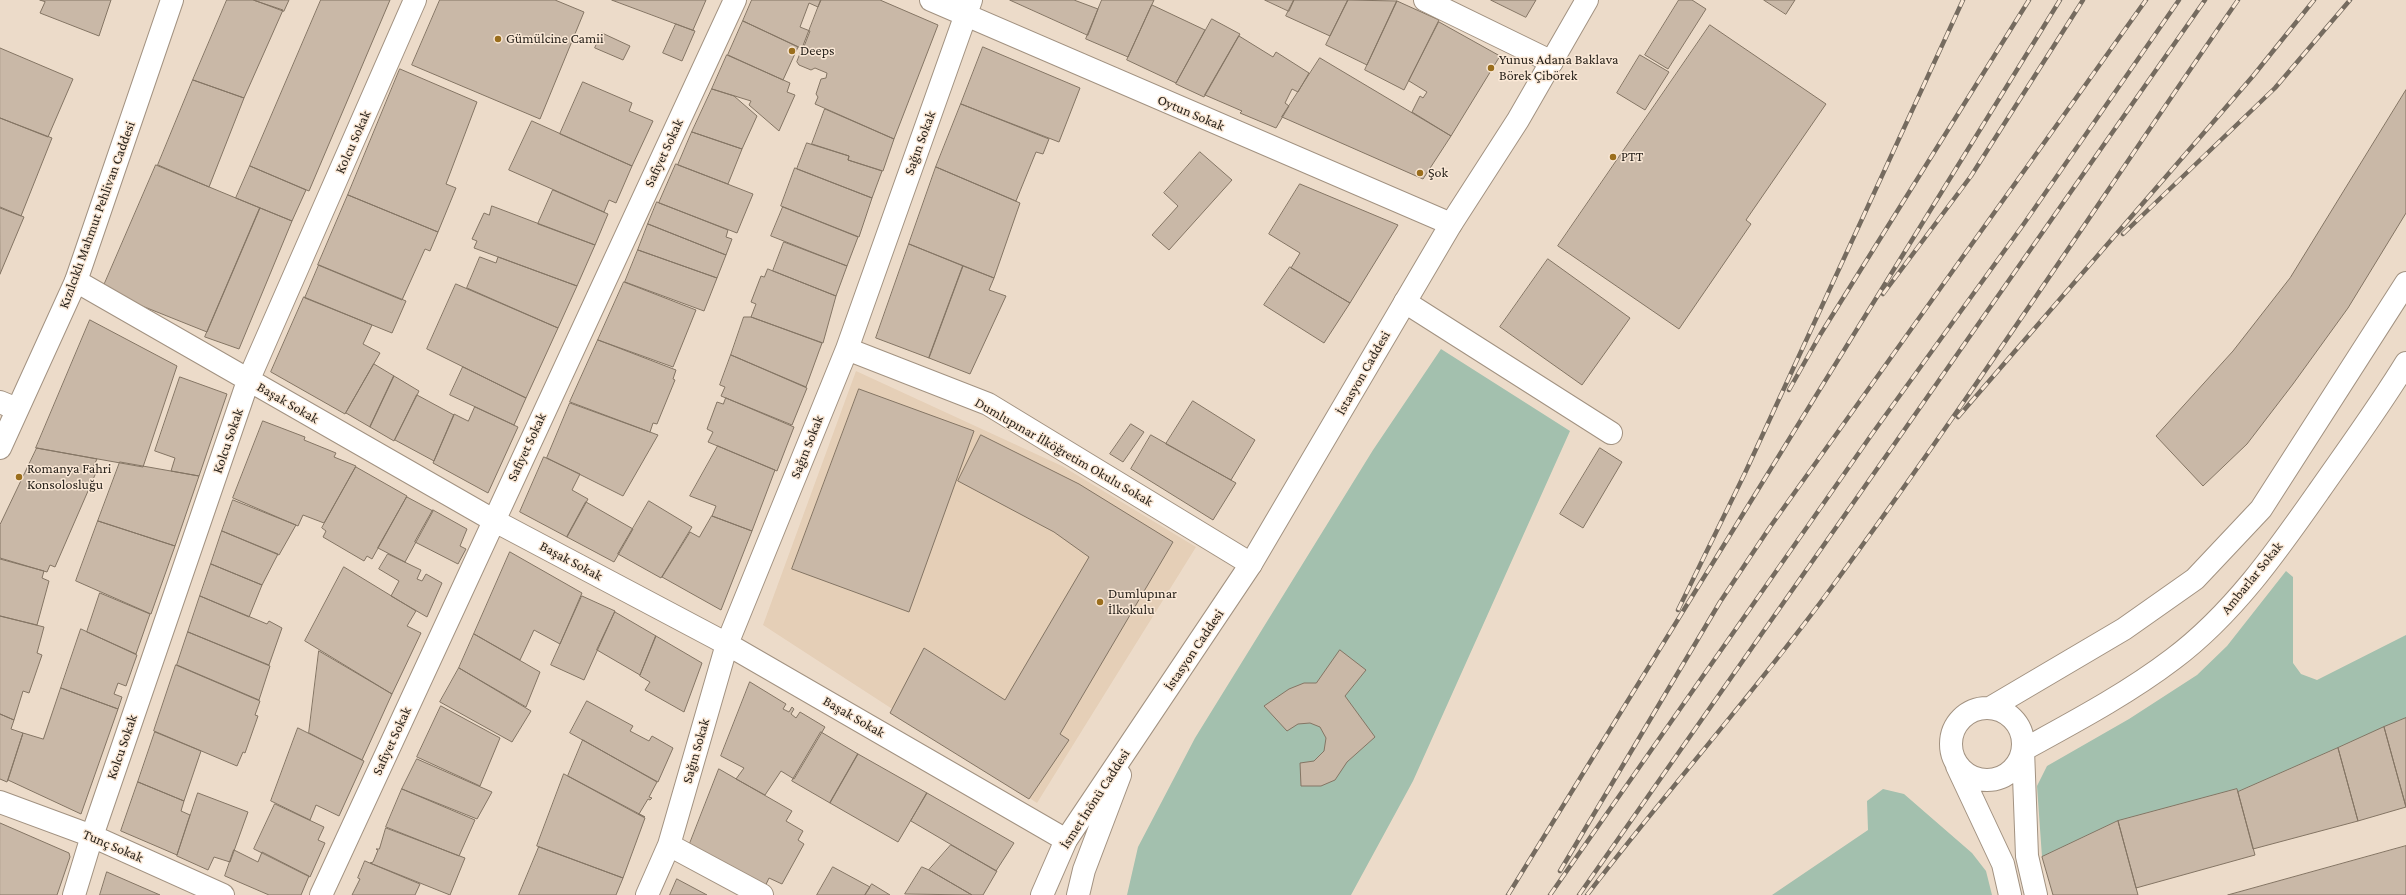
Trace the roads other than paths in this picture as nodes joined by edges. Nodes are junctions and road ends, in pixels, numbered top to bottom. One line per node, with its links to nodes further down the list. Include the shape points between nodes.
1 (172, 0): 10 (street, Kızılcıklı Mahmut Pehlivan Caddesi)
2 (415, 0): 15 (street, Kolcu Sokak)
3 (735, 0): 19 (street, Safiyet Sokak)
4 (931, 0): 7 (street, Oytun Sokak)
5 (1425, 0): 8 (street)
6 (1587, 0): 8 (street, İstasyon Caddesi)
7 (968, 8): 9 (street, Oytun Sokak); 13 (street, Sağın Sokak)
8 (1552, 62): 9 (street, İstasyon Caddesi)
9 (1451, 224): 12 (street, İstasyon Caddesi)
10 (76, 281): 15 (street, Başak Sokak); 16 (street, Kızılcıklı Mahmut Pehlivan Caddesi)
11 (2406, 283): 22 (street, via 2261,509 2195,579 2124,629)
12 (1405, 302): 17 (street); 20 (street, İstasyon Caddesi)
13 (846, 349): 20 (street, Dumlupınar İlköğretim Okulu Sokak, via 988,404); 21 (street, Sağın Sokak)
14 (2406, 363): 24 (street, Ambarlar Sokak, via 2288,536 2228,611 2174,659 2100,707)
15 (248, 381): 19 (street, Başak Sokak); 27 (street, Kolcu Sokak)
16 (9, 406): 18 (street, Kızılcıklı Mahmut Pehlivan Caddesi)
17 (1611, 433)
18 (0, 448)
19 (493, 520): 21 (street, Başak Sokak); 32 (street, Safiyet Sokak)
20 (1251, 564): 23 (street, İstasyon Caddesi)
21 (727, 644): 28 (street, Başak Sokak); 29 (street, Sağın Sokak)
22 (1990, 708): 24 (street, via 2012,717 2020,727); 25 (street, via 1977,709 1957,724 1952,735 1951,748)
23 (1132, 742): 28 (street, İsmet İnönü Caddesi); 36 (street, İsmet İnönü Caddesi, via 1084,870)
24 (2023, 750): 25 (street, via 2013,770 2003,777 1992,780 1980,780 1969,776); 38 (street, via 2027,856)
25 (1954, 759): 37 (street, via 2003,864)
26 (0, 802): 27 (street, Tunç Sokak)
27 (92, 836): 30 (street, Kolcu Sokak); 31 (street, Tunç Sokak)
28 (1066, 840): 35 (street, İsmet İnönü Caddesi)
29 (669, 845): 33 (street, Sağın Sokak); 34 (street)
30 (74, 895)
31 (223, 895)
32 (321, 895)
33 (647, 895)
34 (762, 895)
35 (1042, 895)
36 (1078, 895)
37 (2010, 895)
38 (2036, 895)

